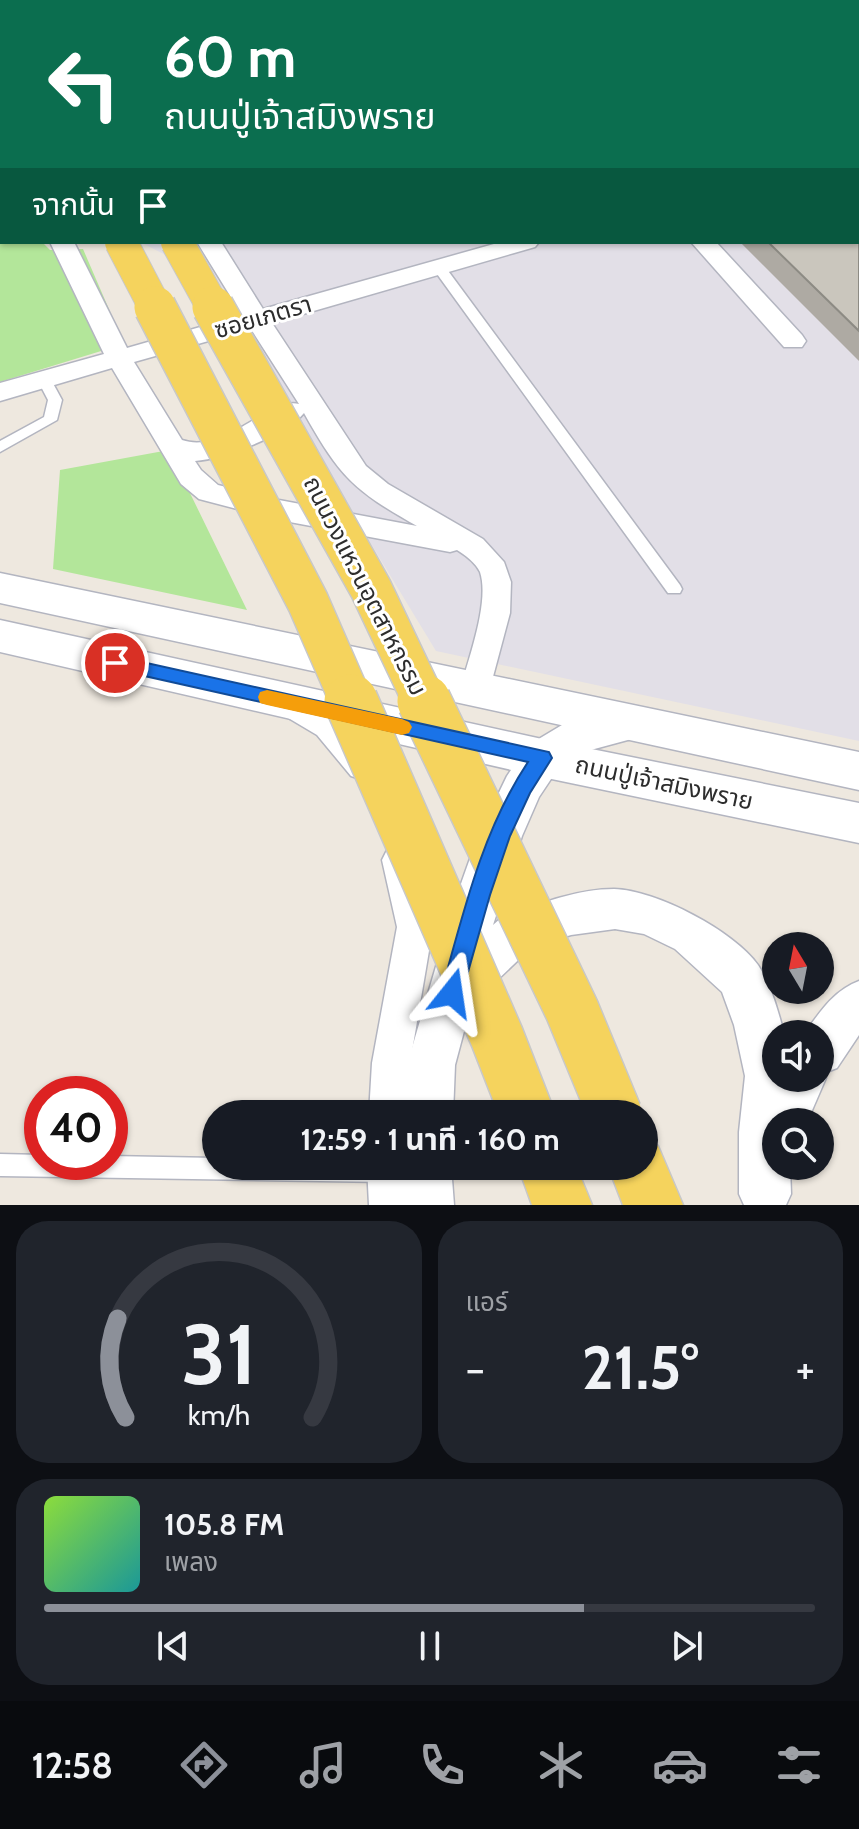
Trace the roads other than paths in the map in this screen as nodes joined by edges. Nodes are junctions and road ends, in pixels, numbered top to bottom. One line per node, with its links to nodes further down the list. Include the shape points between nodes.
1 (63, 244): 10 (street)
2 (122, 244): 31 (main road, bridge, via 308,602)
3 (178, 244): 32 (main road, ถนนวงแหวนอุตสาหกรรม, bridge, via 371,589 572,1010)
4 (210, 244): 8 (street)
5 (520, 244): 7 (street, ซอยเภตรา)
6 (705, 244): 9 (street)
7 (438, 267): 8 (street, ซอยเภตรา); 18 (lane)
8 (256, 319): 10 (street, ซอยเภตรา); 13 (street)
9 (793, 341)
10 (119, 358): 11 (street, ซอยเภตรา); 14 (street)
11 (44, 379): 12 (street, ซอยเภตรา); 15 (lane, via 55,400 50,420)
12 (0, 392)
13 (307, 396): 14 (street, via 272,423 210,450); 16 (street, via 338,452 363,480)
14 (172, 446): 16 (street, via 191,477 209,492)
15 (0, 447)
16 (473, 546): 20 (street, via 494,568 497,596)
17 (0, 588): 20 (main road)
18 (674, 589)
19 (0, 636): 21 (main road, ถนนปู่เจ้าสมิงพราย)
20 (476, 690): 22 (main road)
21 (288, 702): 23 (main road, ถนนปู่เจ้าสมิงพราย); 29 (street, via 328,726 362,766 390,823 415,927)
22 (636, 723): 23 (street, via 576,737); 24 (main road)
23 (542, 758): 25 (main road, ถนนปู่เจ้าสมิงพราย); 26 (street, via 500,836)
24 (859, 771)
25 (859, 823)
26 (452, 993): 30 (street, via 431,1065); 38 (street, via 517,932 571,915 615,909 651,916 691,935 741,979 758,1025 769,1076)
27 (859, 1003): 28 (street)
28 (834, 1032)
29 (389, 1100)
30 (429, 1100)
31 (522, 1100)
32 (609, 1100)
33 (0, 1165): 34 (lane)
34 (202, 1171)
35 (400, 1180): 39 (street)
36 (552, 1180): 40 (main road)
37 (643, 1180): 41 (main road)
38 (766, 1199)
39 (428, 1205)
40 (562, 1205)
41 (653, 1205)

